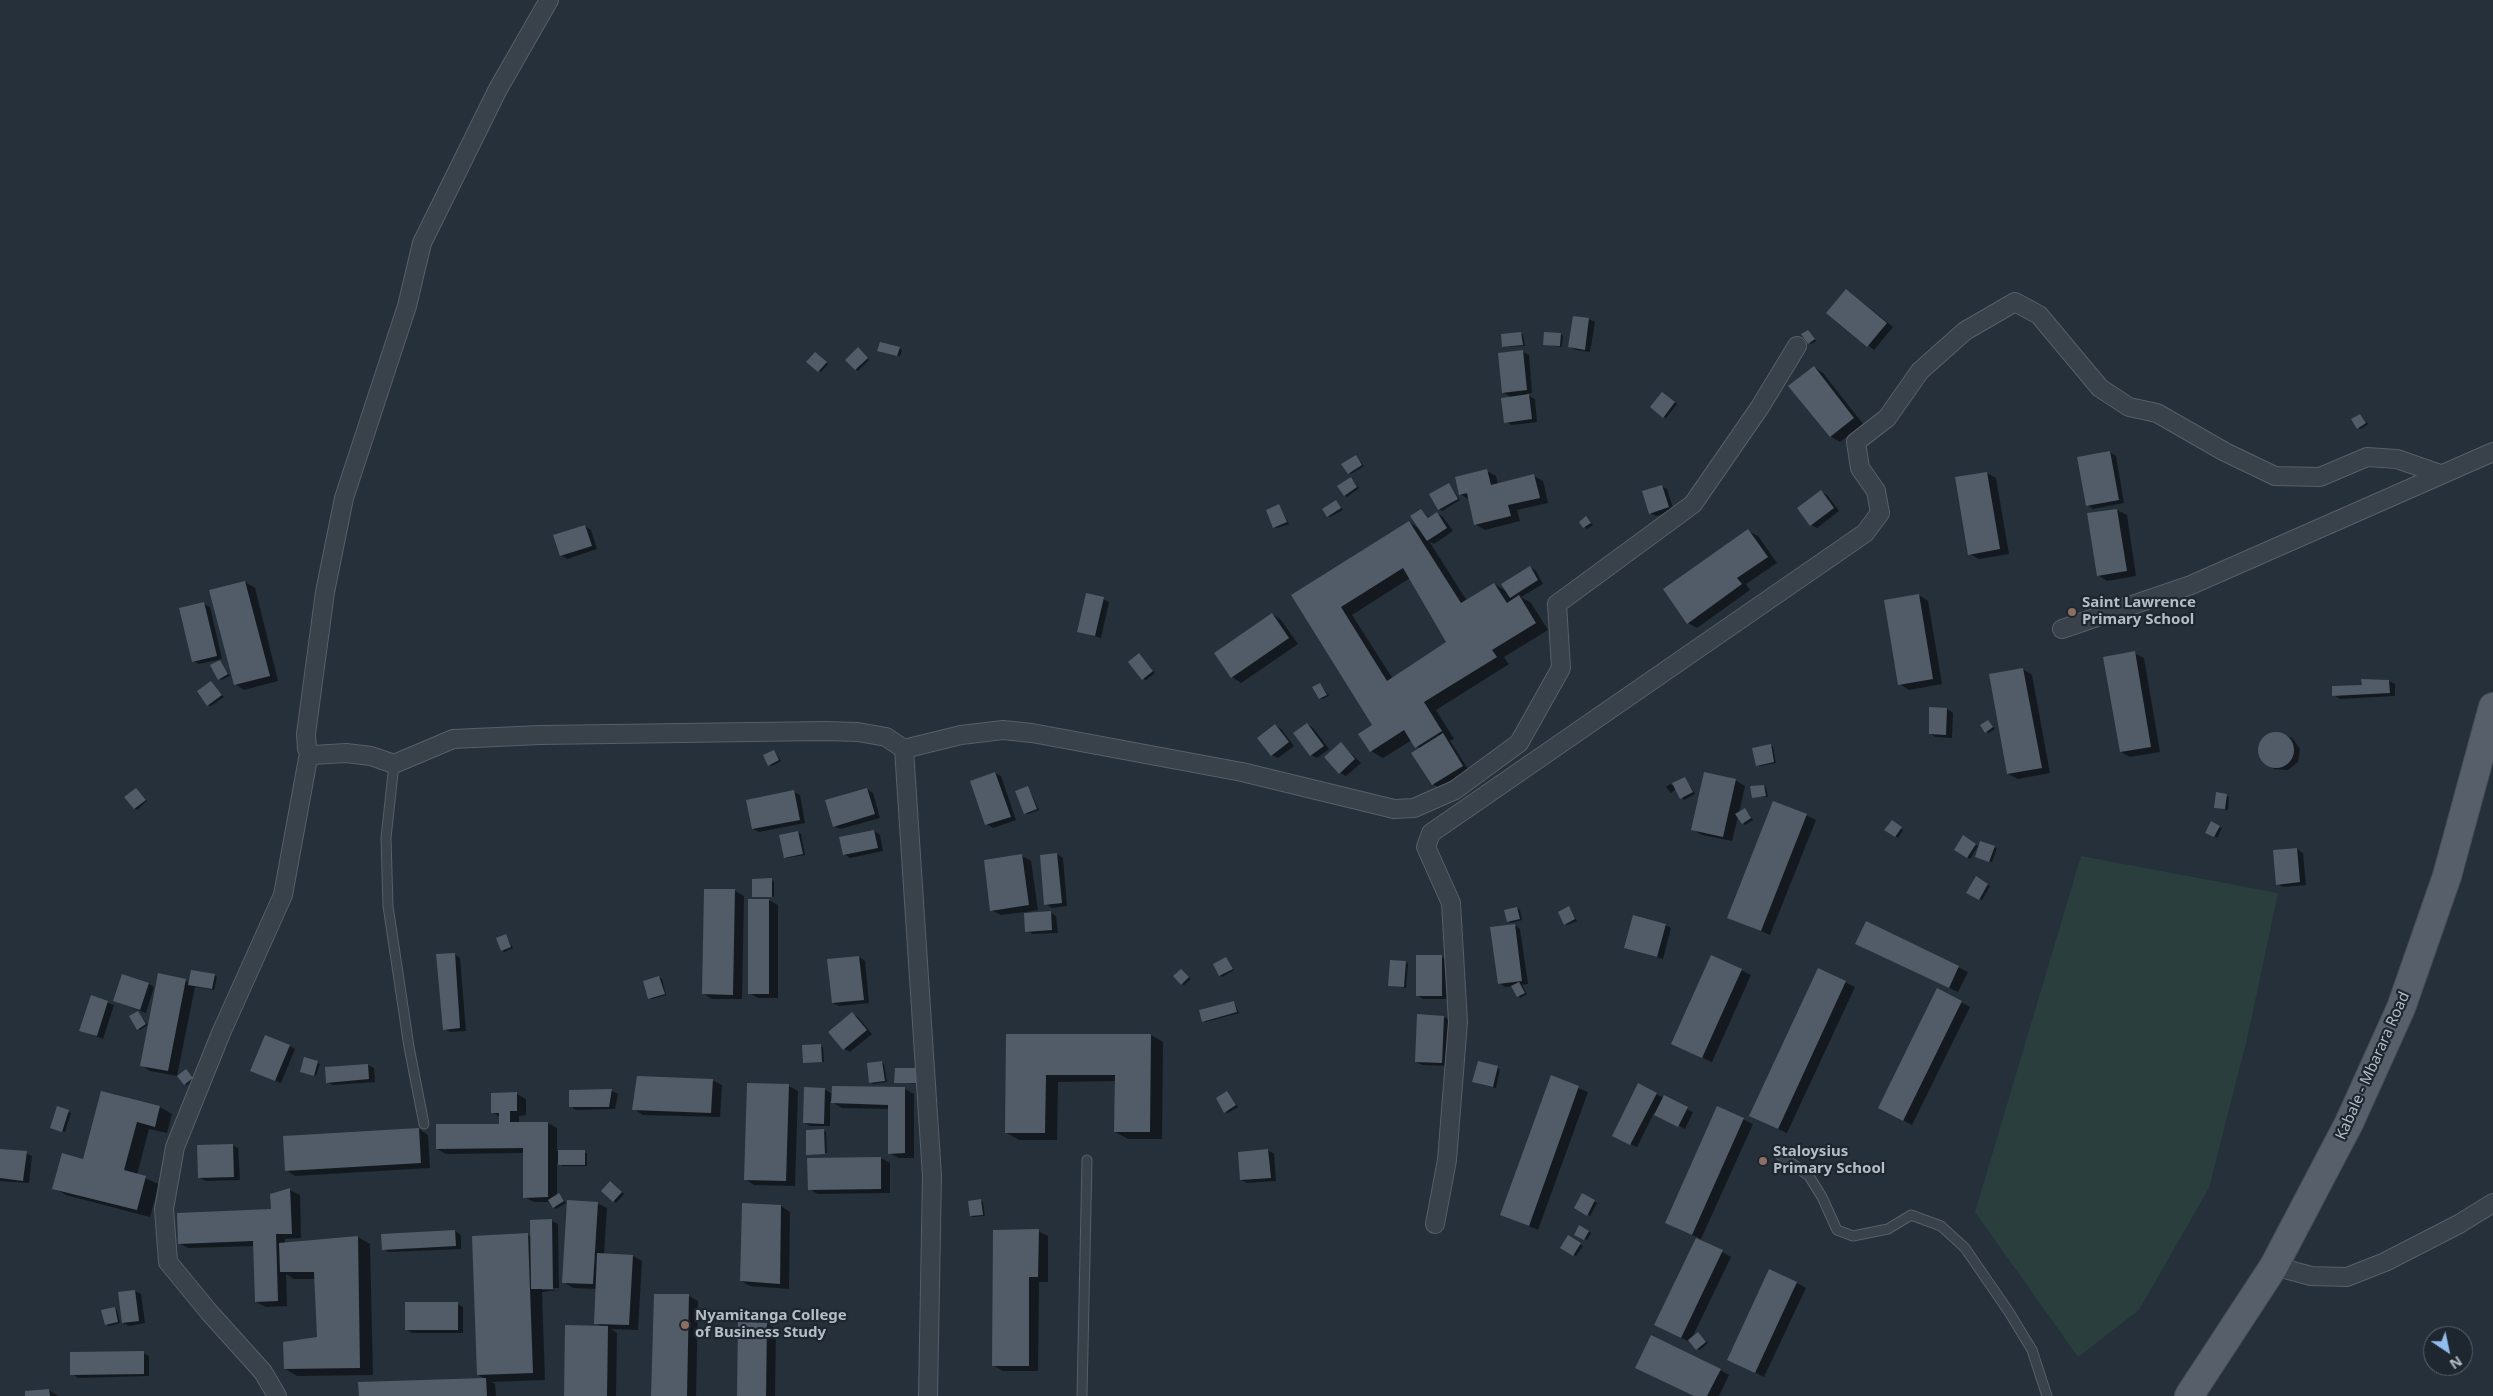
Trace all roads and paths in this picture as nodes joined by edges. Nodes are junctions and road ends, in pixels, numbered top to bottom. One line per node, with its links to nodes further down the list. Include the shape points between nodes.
1 (549, 0): 8 (street, via 498,89 422,243 407,306 344,498 325,592 306,734)
2 (1798, 346): 7 (street, via 1693,504 1557,604 1561,668 1518,743 1435,801 1414,808 1394,809 1242,772 1003,730 960,735)
3 (2493, 452): 4 (street)
4 (2440, 474): 5 (street, via 2191,585); 14 (street, via 2397,459 2367,457 2320,477 2275,476 2157,413 2129,407 2100,388 2039,315 2015,302 1966,331 1920,371 1887,418 1856,442 1860,468 1876,491 1880,513 1865,534 1430,833 1426,847 1452,903 1458,1022 1447,1160)
5 (2062, 629)
6 (2493, 707): 15 (main road, Kabale - Mbarara Road, via 2447,876 2401,1008 2349,1123)
7 (904, 749): 9 (street, via 886,737 858,732 540,735 453,739); 18 (street, via 932,1176)
8 (309, 753): 9 (street, via 371,756); 17 (street, via 283,895 175,1147 164,1209 168,1262 263,1372)
9 (394, 764): 10 (lane, via 386,838 388,906)
10 (424, 1124)
11 (1778, 1154): 20 (lane, via 1809,1176 1837,1230 1854,1236 1888,1229 1911,1215 1941,1226 1965,1248 2014,1320 2032,1350)
12 (1087, 1160): 19 (lane)
13 (2493, 1203): 15 (street, via 2385,1262 2348,1277 2311,1276)
14 (1434, 1224)
15 (2274, 1266): 16 (main road, Kabale - Mbarara Road)
16 (2194, 1395)
17 (276, 1396)
18 (928, 1396)
19 (1082, 1396)
20 (2047, 1396)

